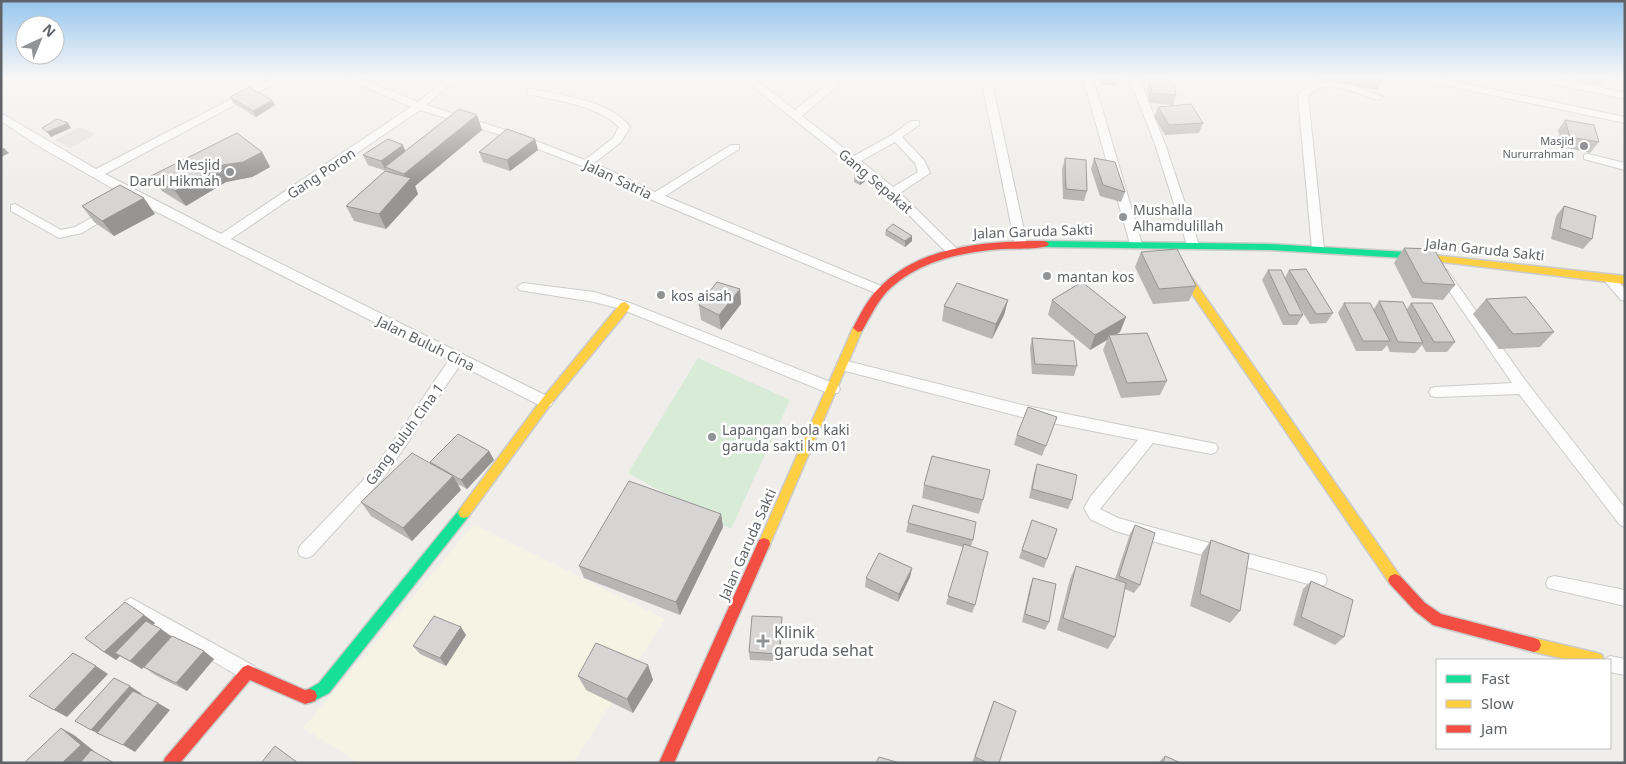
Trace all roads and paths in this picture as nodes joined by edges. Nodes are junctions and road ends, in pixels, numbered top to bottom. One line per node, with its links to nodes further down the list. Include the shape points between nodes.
1 (209, 114): 22 (street)
2 (408, 114): 27 (street, Gang Poron)
3 (443, 114): 20 (street, Jalan Satria)
4 (604, 114): 20 (street, via 622,122 625,127 617,140)
5 (793, 114): 13 (street, Gang Sepakat)
6 (799, 114): 13 (street)
7 (994, 114): 28 (street)
8 (1098, 114): 29 (street)
9 (1149, 114): 30 (street)
10 (1304, 114): 32 (street)
11 (1595, 114): 14 (street)
12 (1, 116): 22 (street, Jalan Buluh Cina, via 44,145)
13 (796, 116): 19 (street, Gang Sepakat)
14 (1625, 120)
15 (915, 123): 16 (street)
16 (896, 137): 19 (street); 23 (street, via 920,162 924,171 922,176)
17 (735, 147): 25 (street)
18 (1588, 157): 21 (street)
19 (853, 161): 23 (street, Gang Sepakat)
20 (586, 164): 25 (street, Jalan Satria)
21 (1625, 167)
22 (98, 173): 24 (street, Jalan Buluh Cina)
23 (893, 192): 33 (street, Gang Sepakat)
24 (138, 196): 26 (street, via 67,234 59,234); 27 (street, Jalan Buluh Cina)
25 (656, 197): 38 (street, Jalan Satria)
26 (15, 208)
27 (223, 239): 41 (street, Jalan Buluh Cina)
28 (1021, 244): 29 (main road, Jalan Garuda Sakti); 33 (main road, Jalan Garuda Sakti, via 977,246)
29 (1136, 244): 31 (main road, Jalan Garuda Sakti)
30 (1193, 244): 31 (main road, Jalan Garuda Sakti); 32 (main road, Jalan Garuda Sakti)
31 (1164, 245): 55 (main road, via 1281,417 1412,600 1438,620)
32 (1318, 249): 34 (main road, Jalan Garuda Sakti)
33 (953, 252): 38 (main road, Jalan Garuda Sakti, via 916,266)
34 (1432, 258): 35 (main road, Jalan Garuda Sakti); 43 (street)
35 (1609, 279): 36 (main road, Jalan Garuda Sakti); 39 (street)
36 (1625, 280)
37 (523, 287): 40 (street, via 594,297)
38 (882, 291): 42 (main road, Jalan Garuda Sakti, via 857,329)
39 (1625, 297)
40 (625, 306): 44 (street); 46 (main road)
41 (457, 358): 46 (street, Jalan Buluh Cina); 50 (street, Gang Buluh Cina 1, via 380,472)
42 (844, 365): 44 (main road, Jalan Garuda Sakti); 47 (street, via 1022,411)
43 (1523, 388): 45 (street); 49 (street)
44 (834, 389): 60 (main road, Jalan Garuda Sakti)
45 (1436, 392)
46 (546, 402): 58 (main road, via 458,522 316,696 305,697)
47 (1149, 437): 48 (street); 51 (street, via 1096,501 1092,508 1095,514)
48 (1212, 448)
49 (1625, 520)
50 (306, 552)
51 (1319, 580)
52 (1554, 583): 53 (street)
53 (1625, 598)
54 (131, 606): 58 (street)
55 (1593, 659)
56 (1611, 664): 57 (street)
57 (1625, 667)
58 (248, 672): 59 (main road)
59 (170, 763)
60 (666, 763)

